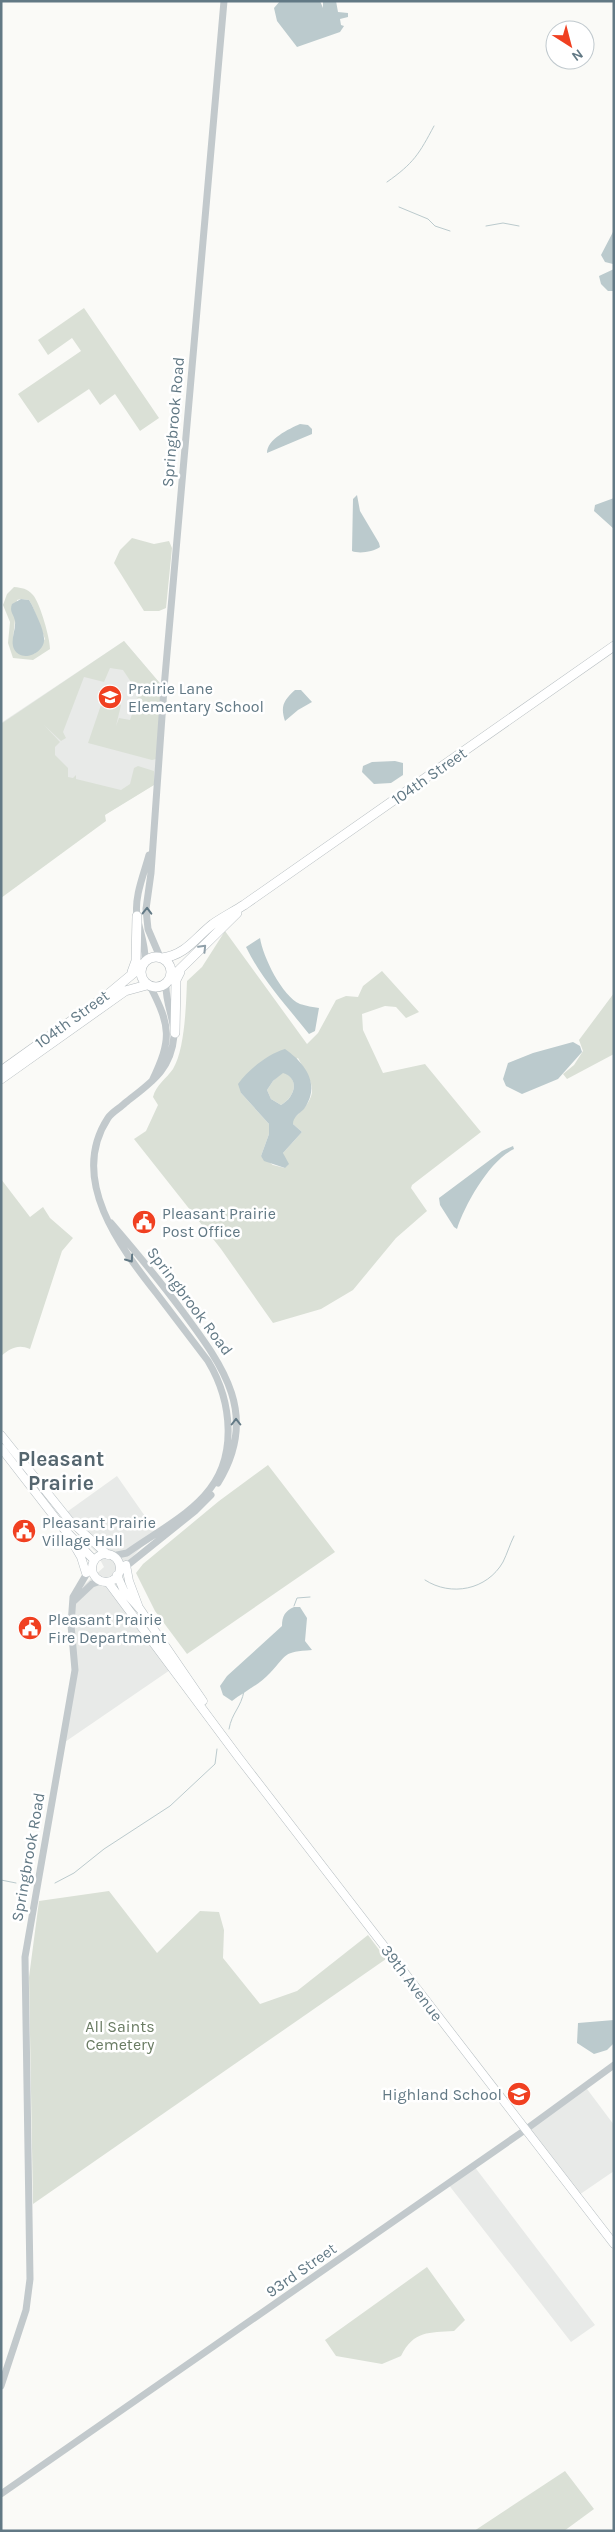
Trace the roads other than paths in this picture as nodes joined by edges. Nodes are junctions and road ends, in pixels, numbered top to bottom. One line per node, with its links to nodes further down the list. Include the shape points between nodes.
1 (224, 1): 3 (street, Springbrook Road)
2 (614, 646): 4 (main road, 104th Street)
3 (152, 846): 5 (street, Springbrook Road, via 139,892); 6 (street, Springbrook Road, one-way to 3, via 153,946 146,919)
4 (244, 905): 6 (main road, 104th Street, via 212,925 186,950); 8 (main road, 104th Street, one-way to 4)
5 (137, 916): 7 (street, Springbrook Road, via 146,948); 9 (main road, via 136,961)
6 (161, 958): 7 (main road, via 152,958); 10 (main road, via 170,966)
7 (143, 964): 9 (main road, 104th Street); 11 (main road, via 142,976)
8 (180, 972): 10 (main road, 104th Street); 12 (main road, via 176,980)
9 (131, 974): 13 (main road, 104th Street, via 106,996)
10 (167, 983): 11 (main road, via 158,987); 12 (street, Springbrook Road, via 166,996)
11 (149, 985): 14 (main road, 104th Street, via 125,990); 15 (street, Springbrook Road, via 168,1027 166,1047)
12 (174, 1033): 15 (street, Springbrook Road, via 167,1064)
13 (1, 1071)
14 (1, 1079)
15 (150, 1083): 16 (street, Springbrook Road, via 109,1116 96,1142 93,1168)
16 (106, 1216): 20 (street, Springbrook Road, one-way to 20, via 115,1237 215,1373 224,1393 228,1424 225,1451 217,1476 203,1497 127,1553); 22 (street, Springbrook Road, one-way to 16, via 207,1500 230,1460 236,1414 230,1385 215,1356)
17 (1, 1435): 20 (main road, via 69,1520)
18 (1, 1448): 19 (main road)
19 (63, 1528): 21 (main road); 23 (main road, via 81,1557)
20 (110, 1555): 21 (main road, via 99,1556); 24 (main road, via 118,1563)
21 (94, 1562): 23 (street, Springbrook Road); 25 (main road, via 94,1576)
22 (126, 1566): 24 (street, Springbrook Road); 27 (main road)
23 (86, 1573): 26 (street, Springbrook Road)
24 (118, 1574): 25 (main road); 27 (main road, 39th Avenue, via 124,1591)
25 (104, 1582): 26 (street, via 92,1584); 28 (main road, 39th Avenue)
26 (74, 1601): 32 (street, Springbrook Road, via 71,1625 74,1678 25,1956 30,2230 28,2296)
27 (140, 1609): 28 (main road, 39th Avenue, via 193,1684)
28 (212, 1721): 30 (main road, 39th Avenue)
29 (614, 2065): 30 (street, 93rd Street)
30 (525, 2130): 31 (main road, 39th Avenue); 33 (street, 93rd Street)
31 (614, 2244)
32 (1, 2386)
33 (1, 2494)

